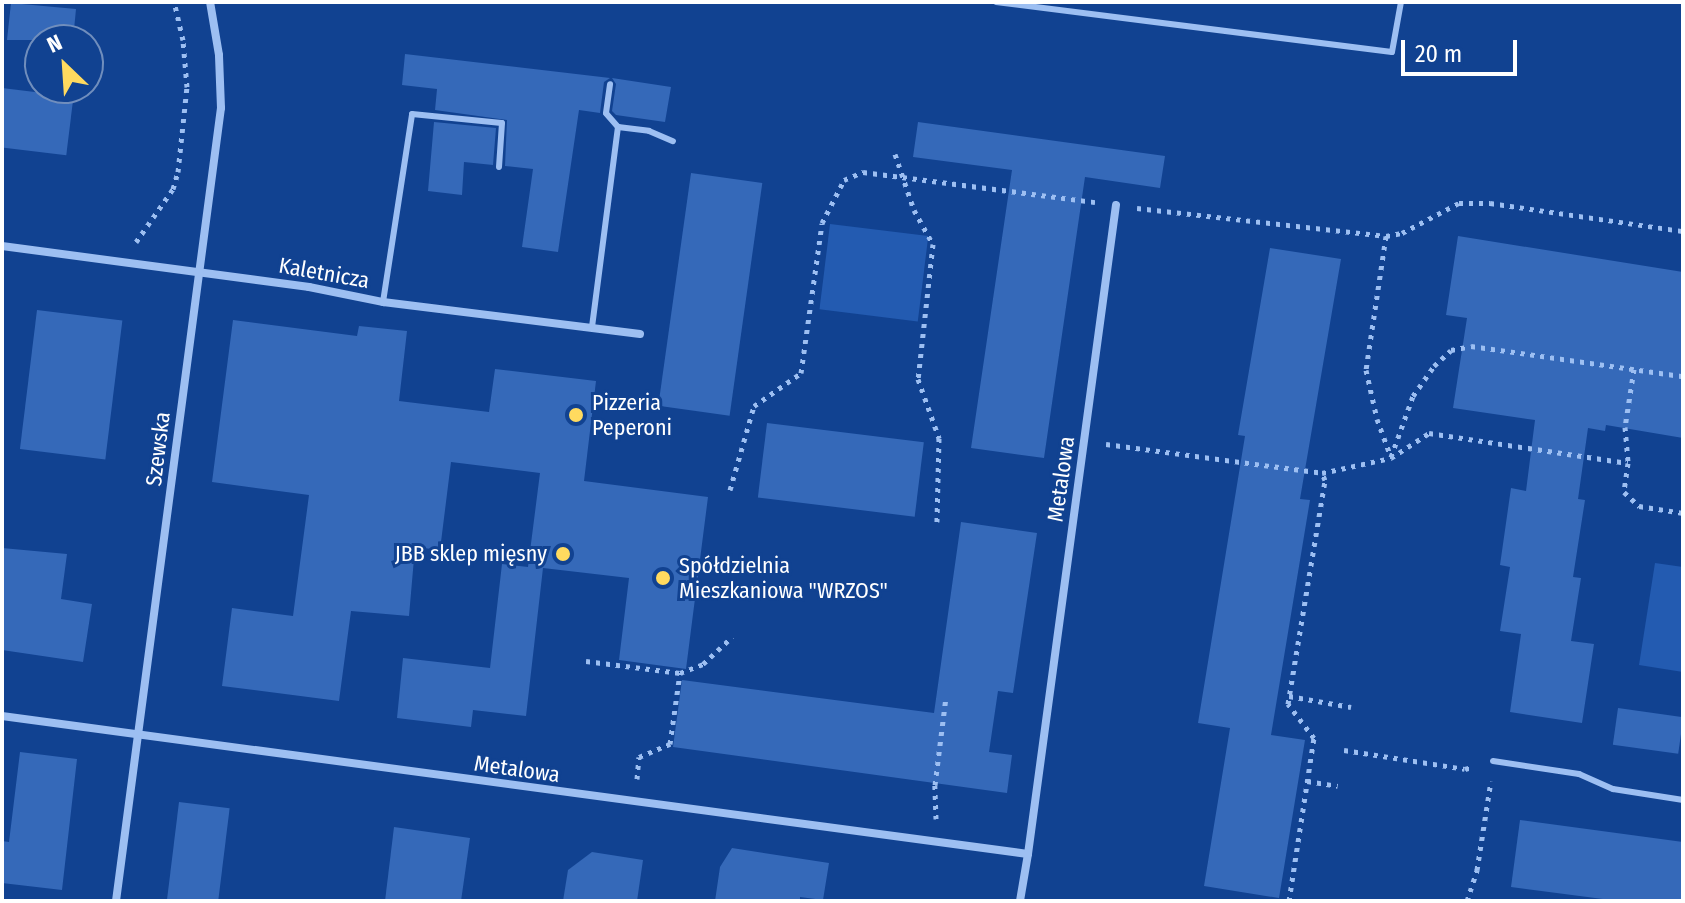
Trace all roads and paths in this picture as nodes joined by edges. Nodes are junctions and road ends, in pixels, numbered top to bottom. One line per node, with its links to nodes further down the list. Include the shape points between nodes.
1 (174, 2): 15 (path, via 187,87 178,172 166,200 137,237)
2 (210, 2): 16 (street, Szewska, via 221,108)
3 (996, 2): 4 (lane, via 1392,52)
4 (1401, 2)
5 (610, 84): 6 (lane, via 606,113)
6 (618, 127): 7 (lane); 18 (lane)
7 (673, 141)
8 (895, 154): 10 (path)
9 (499, 167): 17 (lane, via 502,123 412,114)
10 (905, 177): 11 (path); 26 (path, via 863,172 844,180 822,223 801,373 754,406); 28 (path, via 914,210 933,244 918,379 939,438)
11 (1116, 205): 13 (path); 22 (street, Metalowa)
12 (1683, 231): 13 (path, via 1459,203)
13 (1386, 236): 23 (path, via 1366,370)
14 (2, 246): 15 (street, Kaletnicza)
15 (132, 263): 16 (street, Kaletnicza)
16 (199, 273): 17 (street, Kaletnicza); 36 (street, Szewska)
17 (383, 302): 18 (street, Kaletnicza)
18 (592, 327): 19 (street, Kaletnicza)
19 (640, 334)
20 (1634, 369): 21 (path); 23 (path, via 1471,346 1451,350 1413,396); 24 (path, via 1625,427)
21 (1683, 376)
22 (1085, 441): 25 (path); 44 (street, Metalowa)
23 (1391, 458): 24 (path, via 1429,433); 25 (path)
24 (1628, 463): 27 (path, via 1624,492 1639,506)
25 (1322, 473): 32 (path)
26 (730, 490)
27 (1683, 513)
28 (937, 522)
29 (732, 637): 31 (path, via 703,664)
30 (586, 661): 31 (path)
31 (680, 673): 42 (path, via 670,744 639,757)
32 (1289, 696): 34 (path); 39 (path, via 1288,704 1314,738)
33 (946, 697): 43 (path)
34 (1351, 707)
35 (2, 716): 36 (street, Metalowa)
36 (139, 737): 42 (street, Metalowa); 45 (street, Szewska)
37 (1344, 750): 38 (path, via 1465,769)
38 (1493, 761): 41 (lane, via 1579,774 1613,789); 48 (path, via 1477,870)
39 (1307, 781): 40 (path); 47 (path)
40 (1338, 786)
41 (1683, 800)
42 (633, 802): 43 (street, Metalowa)
43 (933, 840): 44 (street, Metalowa)
44 (1028, 854): 46 (street, Metalowa)
45 (116, 901)
46 (1020, 901)
47 (1289, 901)
48 (1467, 901)

